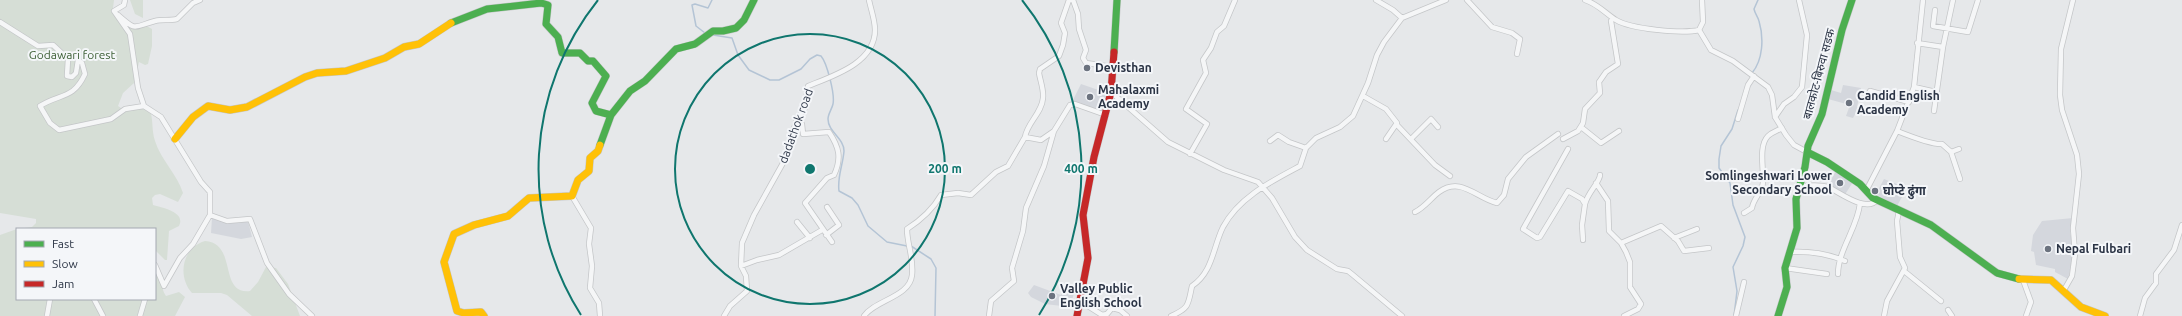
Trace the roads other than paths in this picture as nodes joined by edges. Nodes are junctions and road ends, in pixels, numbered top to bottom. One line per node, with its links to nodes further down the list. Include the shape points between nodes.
1 (125, 0): 21 (street, via 124,5)
2 (200, 0): 21 (street, via 193,3 177,19 154,21 140,28 134,27)
3 (754, 0): 41 (street, via 747,18 733,31 708,34 695,44 676,49 645,81 630,91)
4 (869, 0): 43 (street, dadathok road, via 875,31 872,46 851,68 808,86 805,108)
5 (1069, 0): 53 (street, via 1061,23 1065,33 1064,45 1059,56 1040,69 1044,96 1026,129)
6 (1073, 0): 30 (street, via 1086,50 1083,58 1086,62)
7 (1117, 0): 30 (street)
8 (1235, 0): 64 (street, via 1224,26 1203,60 1206,73 1186,109 1207,124)
9 (1376, 0): 22 (street)
10 (1446, 0): 22 (street)
11 (1467, 0): 29 (street, via 1492,27 1515,34 1520,39)
12 (1585, 0): 23 (street, via 1595,4)
13 (1702, 0): 26 (street, via 1703,22)
14 (1799, 0): 42 (street, via 1807,34 1802,87 1784,104)
15 (1852, 0): 62 (street, बालकोट-बिरुवा सडक, via 1842,30 1822,114)
16 (1923, 0): 27 (street)
17 (1953, 0): 25 (street)
18 (1978, 0): 25 (street, via 1970,31)
19 (2073, 0): 103 (street, via 2061,49 2060,95 2062,112 2077,155 2079,174 2072,228 2075,254 2072,276)
20 (1935, 10): 25 (street, via 1933,26)
21 (114, 11): 38 (street, via 130,34 138,88)
22 (1402, 18): 36 (street, via 1377,55)
23 (1613, 18): 26 (street, via 1633,26 1655,30); 47 (street, via 1611,21 1618,64 1606,72 1599,82 1600,93 1585,109)
24 (0, 22): 38 (street, via 38,46 53,46 68,59 67,76 72,77 76,73 78,60 82,63 85,74 78,86 66,96 51,99 40,106 50,123 59,130 111,119 125,110)
25 (1949, 28): 28 (street)
26 (1699, 30): 31 (street, via 1711,50)
27 (1918, 43): 28 (street); 32 (street)
28 (1943, 47): 35 (street)
29 (1517, 54)
30 (1113, 67): 34 (street)
31 (1754, 76): 42 (street, via 1770,90); 44 (street, via 1748,84)
32 (1914, 87): 35 (street); 37 (street)
33 (1870, 91): 37 (street)
34 (1111, 92): 40 (street); 64 (street, via 1168,142)
35 (1936, 92): 39 (street)
36 (1363, 96): 45 (street, via 1386,109); 59 (street, via 1353,116 1340,127 1316,138)
37 (1909, 102): 51 (street)
38 (144, 106): 54 (street, via 161,117)
39 (1934, 111)
40 (1106, 115): 49 (street, via 1072,104); 107 (street, via 1094,157 1083,215 1088,249)
41 (611, 116): 54 (street, via 596,111 592,103 606,76 593,61 588,61 580,53 562,53 560,40 546,23 548,5 541,3 487,9 450,23 419,44 404,47 385,58 346,71 325,72 305,77 247,107 230,110 208,106 193,117); 72 (street, via 598,151 590,158 588,170 578,180)
42 (1775, 117): 48 (street)
43 (797, 119): 83 (street, via 802,124 803,134 829,132 839,151 839,166 834,176 827,178 805,203); 95 (street, dadathok road, via 783,163 754,215 742,243)
44 (1738, 119)
45 (1397, 125): 55 (street); 57 (street)
46 (1438, 127): 57 (street, via 1431,119)
47 (1580, 127): 50 (street, via 1601,143); 56 (street, via 1575,133)
48 (1782, 128): 62 (street, via 1794,145); 79 (street, via 1766,138 1762,164 1763,184 1752,208)
49 (1054, 131): 53 (street, via 1041,140); 119 (street, via 1044,166 1026,208 1023,232 1012,268 1014,281 991,301)
50 (1619, 131)
51 (1897, 131): 63 (street, via 1935,145 1942,144); 71 (street)
52 (1558, 134): 78 (street, via 1526,157 1508,179 1504,195 1497,203 1455,185 1443,189)
53 (1025, 137): 118 (street, via 1008,166 996,172 971,195 941,195 933,207 908,228 912,276 908,285)
54 (175, 139): 80 (street, via 210,192)
55 (1386, 139)
56 (1563, 139)
57 (1410, 140): 66 (street)
58 (1270, 141): 59 (street, via 1278,135)
59 (1306, 148): 69 (street, via 1300,166)
60 (1568, 149): 75 (street, via 1523,230 1537,238 1540,237 1568,192 1582,199)
61 (1959, 149): 63 (street)
62 (1807, 152): 70 (street, बालकोट-बिरुवा सडक); 71 (street)
63 (1951, 152): 67 (street)
64 (1190, 154): 69 (street, via 1258,182)
65 (1600, 175): 68 (street)
66 (1450, 176)
67 (1960, 179)
68 (1596, 183): 75 (street, via 1589,192); 90 (street, via 1608,201 1609,231)
69 (1262, 186): 122 (street, via 1229,218 1208,268 1192,286 1189,304 1184,310); 123 (street, via 1295,237 1307,250 1353,275)
70 (1800, 186): 74 (street, via 1827,187); 92 (street, बालकोट-बिरुवा सडक, via 1795,207 1797,228)
71 (1867, 189): 73 (street)
72 (572, 196): 115 (street, via 529,198 508,216 474,225 454,234 444,262 457,311 481,312); 116 (street, via 592,228 589,244 592,266 590,288 599,303)
73 (1876, 200): 74 (street, via 1869,204); 77 (street)
74 (1860, 203): 93 (street, via 1848,243)
75 (1585, 204): 88 (street)
76 (827, 207): 85 (street, via 839,225)
77 (1899, 211): 98 (street, via 1897,221 1900,257 1905,266); 101 (street, via 1931,225 1997,273)
78 (1415, 212)
79 (1744, 213)
80 (210, 215): 96 (street, via 194,244 180,258 164,286); 114 (street, via 227,221 250,219 268,263 289,294)
81 (797, 222): 86 (street)
82 (2182, 225): 130 (street, via 2174,250 2156,274 2156,283 2148,292)
83 (822, 230): 85 (street); 86 (street)
84 (1697, 230): 87 (street)
85 (826, 235): 89 (street)
86 (810, 238): 95 (street, via 779,255)
87 (1674, 238): 90 (street, via 1661,226); 91 (street, via 1686,252)
88 (1583, 240)
89 (832, 242)
90 (1621, 243): 124 (street, via 1630,262 1630,287 1641,304 1638,309)
91 (1709, 248)
92 (1790, 252): 93 (street, via 1816,252); 97 (street, बालकोट-बिरुवा सडक)
93 (1839, 259): 94 (street); 100 (street)
94 (1844, 262)
95 (741, 266): 117 (street, dadathok road, via 746,276 746,291 730,306)
96 (156, 267)
97 (1785, 268): 99 (street); 125 (street, via 1787,288)
98 (1904, 271): 108 (street); 126 (street, via 1887,301)
99 (1827, 274)
100 (1838, 274)
101 (2023, 280): 103 (street, via 2051,280); 128 (street, via 2031,302)
102 (1744, 282): 110 (street)
103 (2064, 290): 129 (street, via 2081,307)
104 (50, 300): 111 (street)
105 (95, 300): 112 (street)
106 (145, 300): 113 (street)
107 (1080, 301): 120 (street); 121 (street, via 1102,315 1115,308)
108 (1941, 301)
109 (1948, 310): 127 (street)
110 (1736, 314)
111 (47, 316)
112 (103, 316)
113 (140, 316)
114 (312, 316)
115 (484, 316)
116 (600, 316)
117 (724, 316)
118 (864, 316)
119 (989, 316)
120 (1076, 316)
121 (1127, 316)
122 (1171, 316)
123 (1402, 316)
124 (1624, 316)
125 (1778, 316)
126 (1884, 316)
127 (1952, 316)
128 (2026, 316)
129 (2105, 316)
130 (2140, 316)

